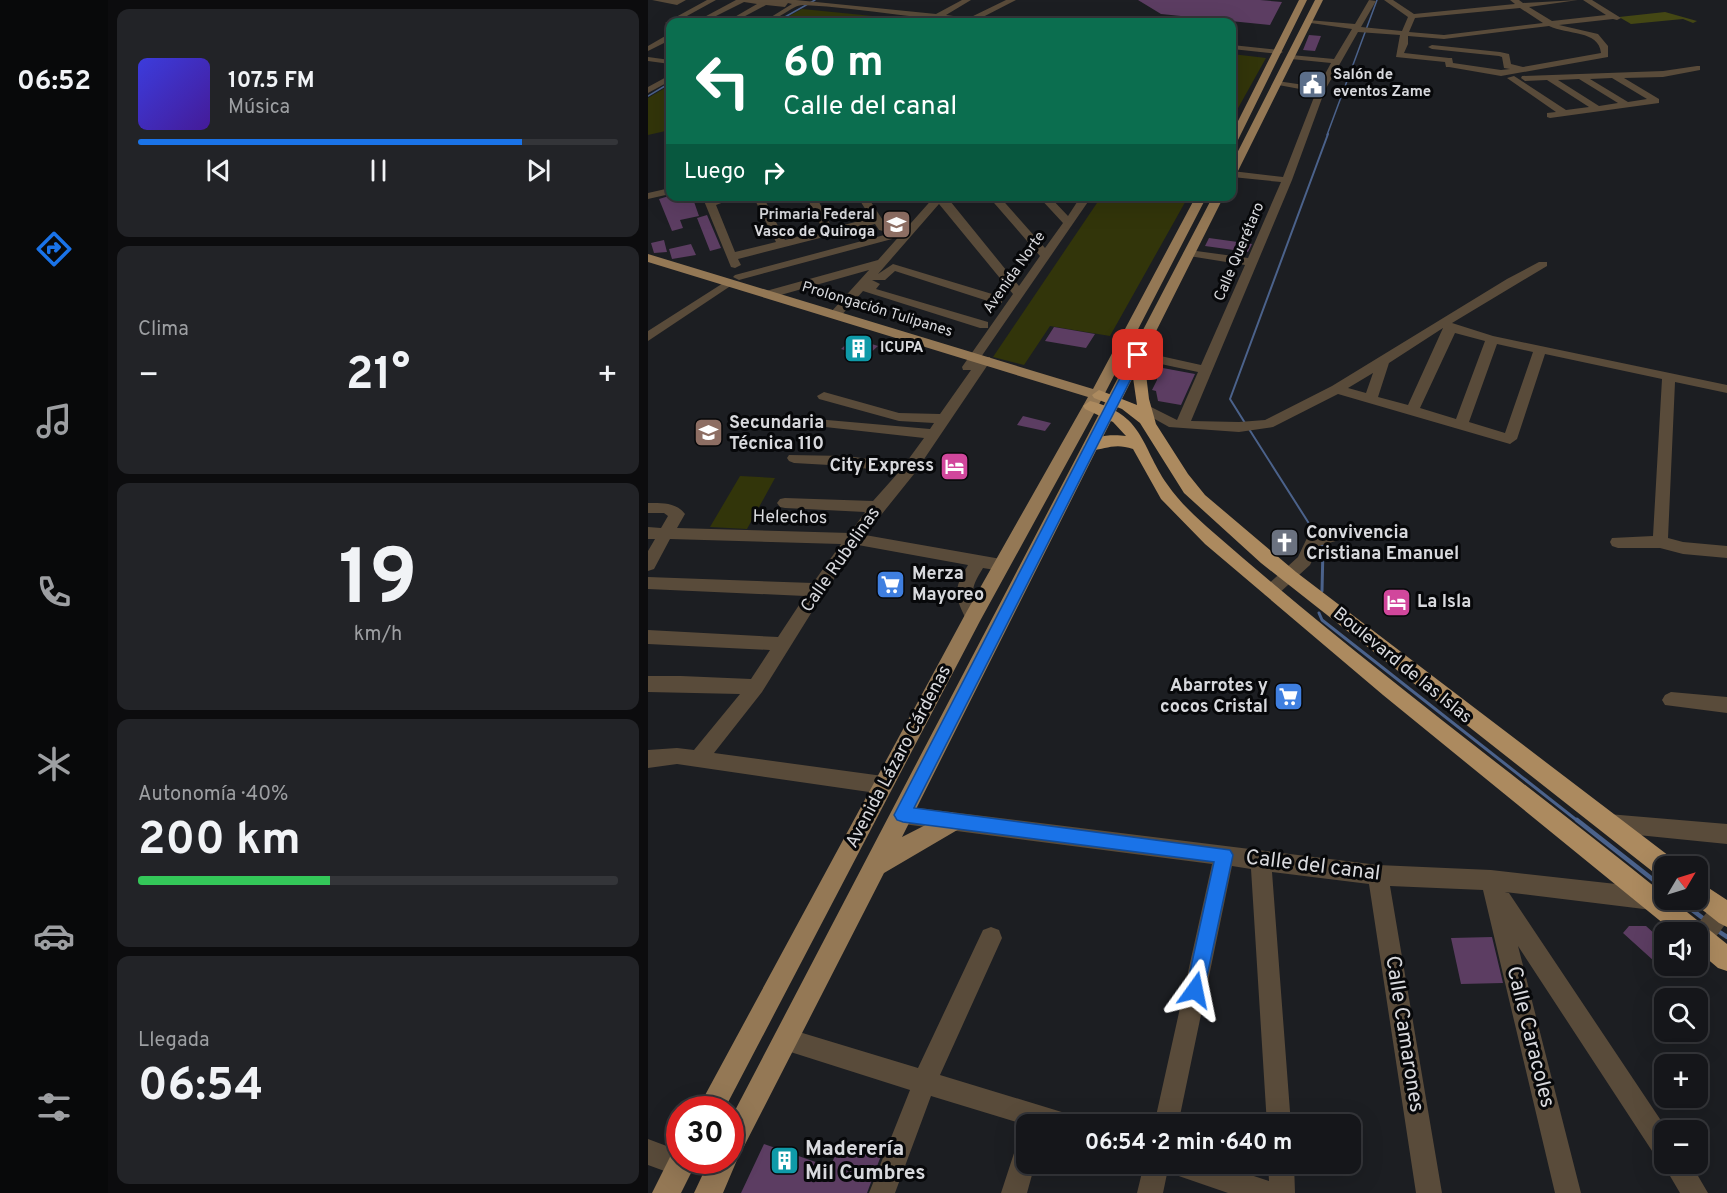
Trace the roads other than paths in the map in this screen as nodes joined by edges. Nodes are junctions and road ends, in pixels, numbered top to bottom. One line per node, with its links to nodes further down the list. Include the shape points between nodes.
1 (656, 0): 14 (street)
2 (712, 0): 30 (street)
3 (744, 0): 15 (street); 31 (street)
4 (775, 0): 17 (street)
5 (967, 0): 16 (street)
6 (1012, 0): 36 (street)
7 (1300, 0): 49 (main road)
8 (1320, 0): 38 (main road)
9 (1388, 0): 21 (street)
10 (1514, 0): 19 (street)
11 (1574, 0): 19 (street)
12 (1587, 0): 20 (street)
13 (1372, 1): 40 (street, Calle Querétaro)
14 (679, 2)
15 (766, 2): 17 (street); 32 (street)
16 (953, 3): 28 (street)
17 (805, 5): 23 (street); 33 (street)
18 (1420, 6): 21 (street)
19 (1523, 6): 25 (street); 26 (street)
20 (1600, 8): 22 (street); 27 (street)
21 (1400, 9): 25 (street)
22 (1590, 9)
23 (895, 11): 28 (street); 34 (street)
24 (1549, 14): 26 (street)
25 (1412, 15): 41 (street)
26 (1538, 15): 29 (street); 39 (street)
27 (1615, 16): 37 (street); 39 (street)
28 (935, 17): 35 (street)
29 (1521, 17)
30 (678, 18)
31 (707, 18)
32 (736, 18)
33 (775, 18)
34 (936, 18)
35 (942, 18)
36 (976, 18)
37 (1623, 21)
38 (1308, 22): 40 (street); 51 (main road)
39 (1553, 25): 41 (street, via 1444,37); 58 (street, via 1567,31 1592,33 1603,43 1605,55)
40 (1359, 29): 41 (street); 56 (street, Calle Querétaro)
41 (1404, 34): 43 (street)
42 (666, 40): 46 (street)
43 (1404, 44): 44 (street); 54 (street, via 1400,55)
44 (1414, 45)
45 (1423, 46): 48 (street)
46 (648, 49)
47 (1236, 49): 49 (street)
48 (1454, 49): 54 (street); 58 (street, via 1504,54 1507,66)
49 (1279, 53): 73 (main road)
50 (666, 57): 53 (street)
51 (1291, 57): 56 (street); 65 (main road)
52 (648, 59): 53 (street)
53 (661, 60): 55 (street)
54 (1449, 60): 59 (street, via 1451,67)
55 (666, 61)
56 (1334, 61): 68 (street, Calle Querétaro)
57 (1697, 68): 60 (street, via 1664,74)
58 (1522, 69): 59 (street)
59 (1485, 71): 62 (street)
60 (1614, 75): 61 (street); 69 (street, via 1656,101)
61 (1580, 76): 63 (street); 69 (street)
62 (1510, 77): 63 (street); 71 (street)
63 (1548, 77): 70 (street)
64 (666, 80): 66 (street)
65 (1277, 84): 68 (street); 74 (main road)
66 (652, 85): 67 (street)
67 (648, 90)
68 (1321, 90): 76 (street, Calle Querétaro)
69 (1627, 105): 70 (street)
70 (1598, 109): 71 (street)
71 (1564, 113): 72 (street)
72 (1550, 115)
73 (1236, 134)
74 (1236, 165)
75 (1236, 174): 76 (street)
76 (1287, 180): 100 (street, Calle Querétaro)
77 (666, 192): 78 (street)
78 (648, 196)
79 (709, 201): 98 (street)
80 (760, 201): 94 (street)
81 (814, 201): 92 (street)
82 (865, 201): 90 (street)
83 (937, 201): 95 (street)
84 (944, 201): 107 (street)
85 (997, 201): 97 (street)
86 (1048, 201): 91 (street)
87 (1084, 201): 91 (street, Avenida Norte)
88 (1199, 201): 126 (main road, Avenida Lázaro Cárdenas)
89 (1216, 201): 96 (main road, Avenida Lázaro Cárdenas)
90 (877, 220): 92 (street); 93 (street)
91 (1069, 223): 97 (street, Avenida Norte)
92 (830, 232): 94 (street)
93 (888, 237): 95 (street); 105 (street)
94 (782, 244): 98 (street)
95 (897, 246): 101 (street)
96 (1190, 253): 100 (street); 117 (main road, Avenida Lázaro Cárdenas)
97 (1046, 256): 107 (street, Avenida Norte)
98 (731, 257): 105 (street)
99 (648, 258): 105 (main road, Prolongación Tulipanes)
100 (1251, 262): 120 (street, Calle Querétaro)
101 (881, 263): 104 (street); 106 (street)
102 (1543, 264): 111 (street, via 1511,281)
103 (648, 270): 105 (main road, Prolongación Tulipanes)
104 (872, 280): 108 (street, via 893,267); 109 (street); 110 (street, via 868,290)
105 (727, 285): 106 (main road, Prolongación Tulipanes); 112 (street); 113 (street); 115 (main road, Prolongación Tulipanes)
106 (770, 294): 109 (main road, Prolongación Tulipanes)
107 (1019, 294): 119 (street, Avenida Norte)
108 (998, 300)
109 (835, 315): 115 (main road, Prolongación Tulipanes)
110 (984, 325)
111 (1447, 326): 114 (street); 118 (street); 129 (street)
112 (648, 327)
113 (648, 337)
114 (1492, 339): 116 (street); 133 (street)
115 (898, 340): 119 (main road, Prolongación Tulipanes)
116 (1540, 349): 121 (street); 133 (street, via 1510,439)
117 (1137, 356): 120 (street); 127 (main road, Avenida Lázaro Cárdenas); 128 (highway)
118 (1383, 360): 122 (street); 125 (street)
119 (976, 364): 126 (main road, Prolongación Tulipanes); 130 (street, Calle Rubelinas)
120 (1205, 370): 132 (street, Calle Querétaro)
121 (1669, 377): 123 (street); 150 (street)
122 (1337, 389): 125 (street); 132 (street, via 1256,427)
123 (1727, 389)
124 (824, 396): 130 (street, via 899,417)
125 (1371, 399): 129 (street)
126 (1094, 400): 127 (highway, Boulevard de las Islas); 154 (main road, Avenida Lázaro Cárdenas)
127 (1111, 405): 135 (highway, Boulevard de las Islas, via 1136,411); 136 (main road, Avenida Lázaro Cárdenas); 137 (highway, Boulevard de las Islas, via 1130,426)
128 (1144, 409): 132 (street); 135 (highway)
129 (1412, 411): 133 (street)
130 (942, 419): 134 (street, Calle Rubelinas)
131 (798, 420): 134 (street)
132 (1176, 424): 135 (street)
133 (1461, 425)
134 (932, 434): 141 (street, Calle Rubelinas)
135 (1155, 435): 139 (highway, Boulevard de las Islas)
136 (1092, 445): 137 (highway, via 1116,438); 169 (main road, Avenida Lázaro Cárdenas)
137 (1138, 445): 140 (highway, Boulevard de las Islas)
138 (794, 458): 141 (street)
139 (1168, 459): 140 (highway); 155 (highway, Boulevard de las Islas, via 1192,493)
140 (1147, 464): 158 (highway, Boulevard de las Islas, via 1181,514)
141 (909, 470): 143 (street, Calle Rubelinas)
142 (785, 503): 143 (street)
143 (878, 507): 148 (street, Calle Rubelinas)
144 (648, 508): 147 (street, via 666,508 677,514)
145 (648, 533): 147 (street, Helechos)
146 (1344, 533): 155 (street, via 1320,540)
147 (667, 534): 148 (street, Helechos); 153 (street)
148 (854, 539): 152 (street, Helechos); 157 (street, Calle Rubelinas)
149 (1618, 542): 150 (street)
150 (1660, 542): 151 (street)
151 (1727, 552)
152 (979, 561): 154 (street, Helechos); 159 (street, via 962,590)
153 (648, 565)
154 (1001, 565): 159 (main road, Avenida Lázaro Cárdenas)
155 (1289, 576): 158 (street); 171 (highway, Boulevard de las Islas)
156 (648, 583): 157 (street)
157 (817, 590): 161 (street, Calle Rubelinas)
158 (1271, 591): 179 (highway, Boulevard de las Islas)
159 (973, 616): 168 (main road, Avenida Lázaro Cárdenas)
160 (648, 637): 161 (street)
161 (785, 644): 163 (street, Calle Rubelinas)
162 (648, 684): 163 (street)
163 (756, 687): 167 (street, Calle Rubelinas)
164 (1671, 700): 165 (street)
165 (1727, 705)
166 (648, 759): 167 (street)
167 (698, 759): 168 (street)
168 (883, 785): 185 (main road, Avenida Lázaro Cárdenas)
169 (903, 815): 170 (street, Calle del canal); 176 (main road, Avenida Lázaro Cárdenas)
170 (951, 822): 173 (street, Calle del canal); 176 (main road)
171 (1608, 823): 172 (street); 174 (highway, Boulevard de las Islas)
172 (1727, 834)
173 (1224, 855): 175 (street, Calle del canal); 187 (street)
174 (1654, 859)
175 (1262, 860): 177 (street, Calle del canal); 188 (street)
176 (877, 865): 183 (main road, Avenida Lázaro Cárdenas)
177 (1378, 875): 178 (street, Calle del canal); 207 (street, Calle Camarones)
178 (1493, 885): 179 (street, Calle del canal); 190 (street); 208 (street, Calle Caracoles)
179 (1652, 899): 180 (highway, Boulevard de las Islas)
180 (1712, 923): 182 (highway, Boulevard de las Islas)
181 (991, 938): 184 (street)
182 (1727, 959)
183 (786, 1040): 184 (street); 189 (main road, Avenida Lázaro Cárdenas)
184 (925, 1081): 186 (street); 202 (street)
185 (717, 1096)
186 (1019, 1114)
187 (1168, 1114)
188 (1278, 1114)
189 (744, 1122)
190 (1654, 1131)
191 (648, 1152): 192 (street)
192 (666, 1158)
193 (676, 1174): 200 (main road)
194 (718, 1174): 201 (main road)
195 (1020, 1174): 203 (street)
196 (1155, 1174): 204 (street)
197 (1209, 1174): 205 (street)
198 (1281, 1174): 206 (street)
199 (1683, 1174): 209 (street)
200 (666, 1193)
201 (708, 1193)
202 (882, 1193)
203 (1014, 1193)
204 (1150, 1193)
205 (1266, 1193)
206 (1282, 1193)
207 (1429, 1193)
208 (1568, 1193)
209 (1695, 1193)

